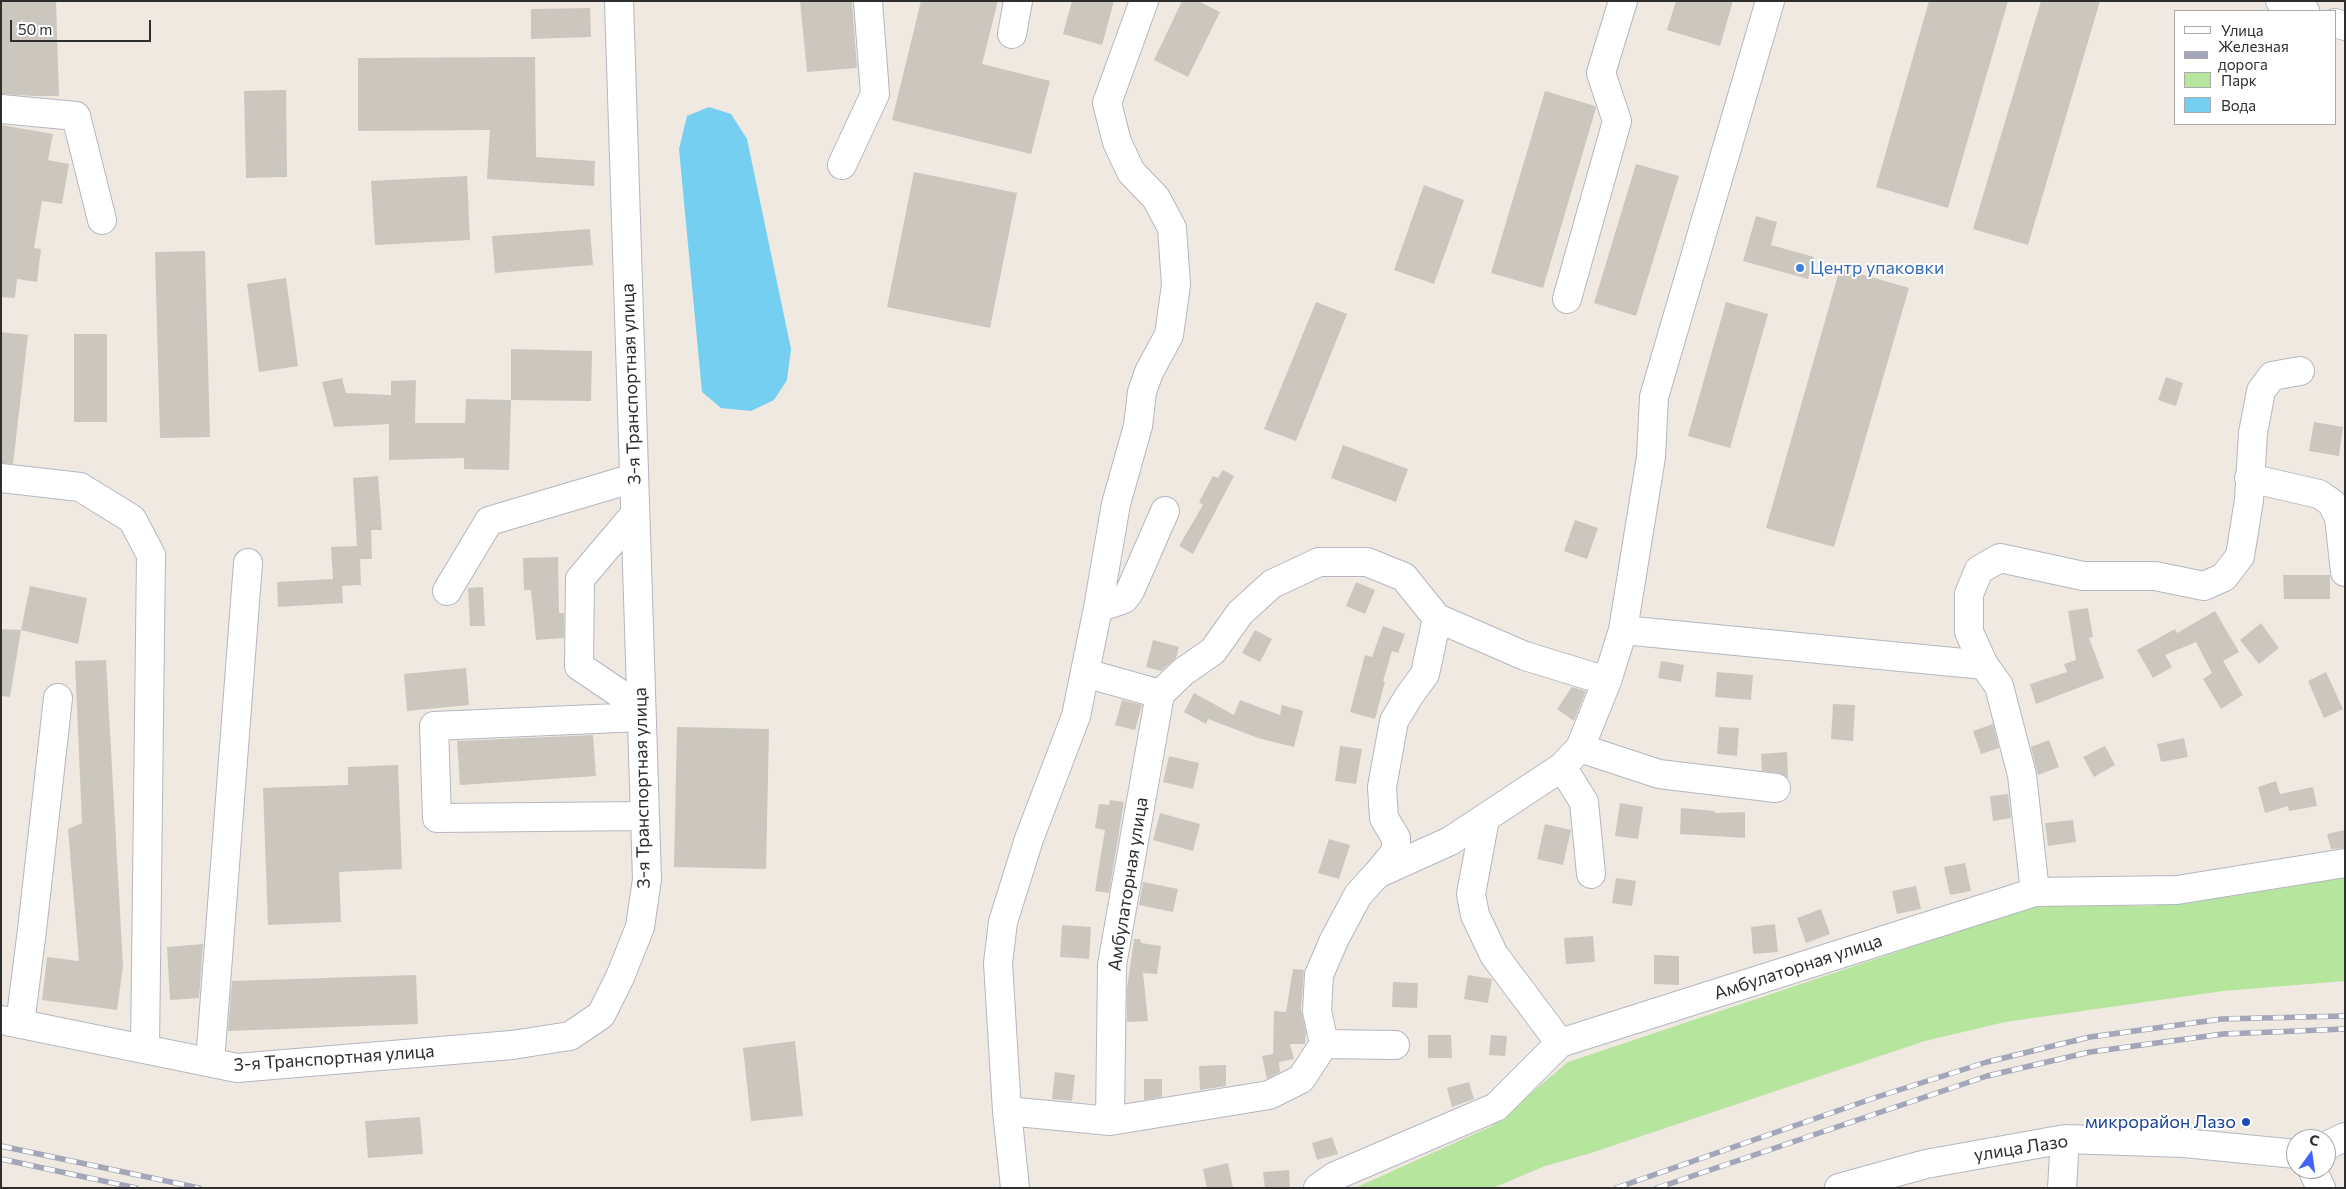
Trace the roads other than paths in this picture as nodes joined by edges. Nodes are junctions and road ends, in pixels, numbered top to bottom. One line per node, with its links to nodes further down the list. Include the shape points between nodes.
1 (619, 1): 16 (street, 3-я Транспортная улица)
2 (868, 1): 11 (street, via 875,94)
3 (1018, 1): 9 (street)
4 (1144, 1): 23 (street, via 1107,103 1117,142 1131,172 1156,198 1172,228 1176,285 1169,334 1142,392 1138,426 1116,504)
5 (1623, 1): 13 (street, via 1601,73 1617,121)
6 (1770, 1): 25 (street, via 1654,397 1651,457)
7 (2280, 1): 8 (street)
8 (2303, 10)
9 (1012, 34)
10 (1, 109): 12 (street, via 76,116)
11 (842, 165)
12 (102, 220)
13 (1567, 299)
14 (2300, 371): 17 (street, via 2272,376 2261,390)
15 (1, 478): 45 (street, via 80,487 132,519 151,555)
16 (634, 478): 19 (street, 3-я Транспортная улица); 22 (street, via 489,521)
17 (2249, 478): 21 (street, via 2319,494 2332,503 2339,518); 26 (street, via 2250,500 2240,556 2224,577 2204,586 2155,576 2083,576 2000,558 1979,570 1969,594 1969,632)
18 (1165, 511): 23 (street, via 1130,591 1124,599)
19 (635, 514): 31 (street, 3-я Транспортная улица); 31 (street, via 580,579 579,666)
20 (248, 563): 46 (street)
21 (2345, 572)
22 (447, 591)
23 (1098, 608): 27 (street)
24 (1437, 618): 28 (street, via 1525,656); 29 (street, via 1404,577 1367,562 1319,562 1272,584 1240,613 1213,651 1183,672); 38 (street, via 1425,674 1394,721 1382,787 1384,818 1396,838 1396,851)
25 (1624, 630): 26 (street); 28 (street)
26 (1984, 665): 40 (street, via 1999,686 2022,775)
27 (1085, 674): 29 (street); 47 (street, via 1076,716 1003,922 998,963)
28 (1607, 681): 32 (street)
29 (1160, 694): 48 (street, Амбулаторная улица, via 1112,965)
30 (58, 698): 41 (street)
31 (641, 712): 35 (street, 3-я Транспортная улица); 35 (street, via 434,726 437,818)
32 (1580, 748): 33 (street); 34 (street, via 1659,774)
33 (1562, 767): 36 (street); 39 (street, via 1584,802)
34 (1776, 788)
35 (645, 816): 46 (street, 3-я Транспортная улица, via 646,879 640,926 601,1015 570,1036 512,1045 237,1068)
36 (1485, 819): 38 (street, via 1450,841); 42 (street, via 1471,894 1476,915 1494,955)
37 (2345, 864): 40 (street, Амбулаторная улица, via 2177,890)
38 (1377, 874): 43 (street, via 1358,895 1319,975 1317,1010)
39 (1590, 874)
40 (2035, 892): 42 (street, Амбулаторная улица)
41 (11, 1022): 45 (street, 3-я Транспортная улица)
42 (1560, 1043): 52 (street, Амбулаторная улица, via 1496,1107 1335,1176)
43 (1324, 1044): 44 (street); 48 (street, via 1301,1079 1269,1095)
44 (1395, 1045)
45 (145, 1049): 46 (street, 3-я Транспортная улица)
46 (210, 1062)
47 (1008, 1111): 48 (street); 51 (street)
48 (1110, 1121)
49 (2065, 1139): 50 (street, улица Лазо, via 2184,1143); 53 (street, улица Лазо, via 1926,1164); 54 (street)
50 (2286, 1153)
51 (1015, 1188)
52 (1318, 1188)
53 (1839, 1188)
54 (2062, 1188)

